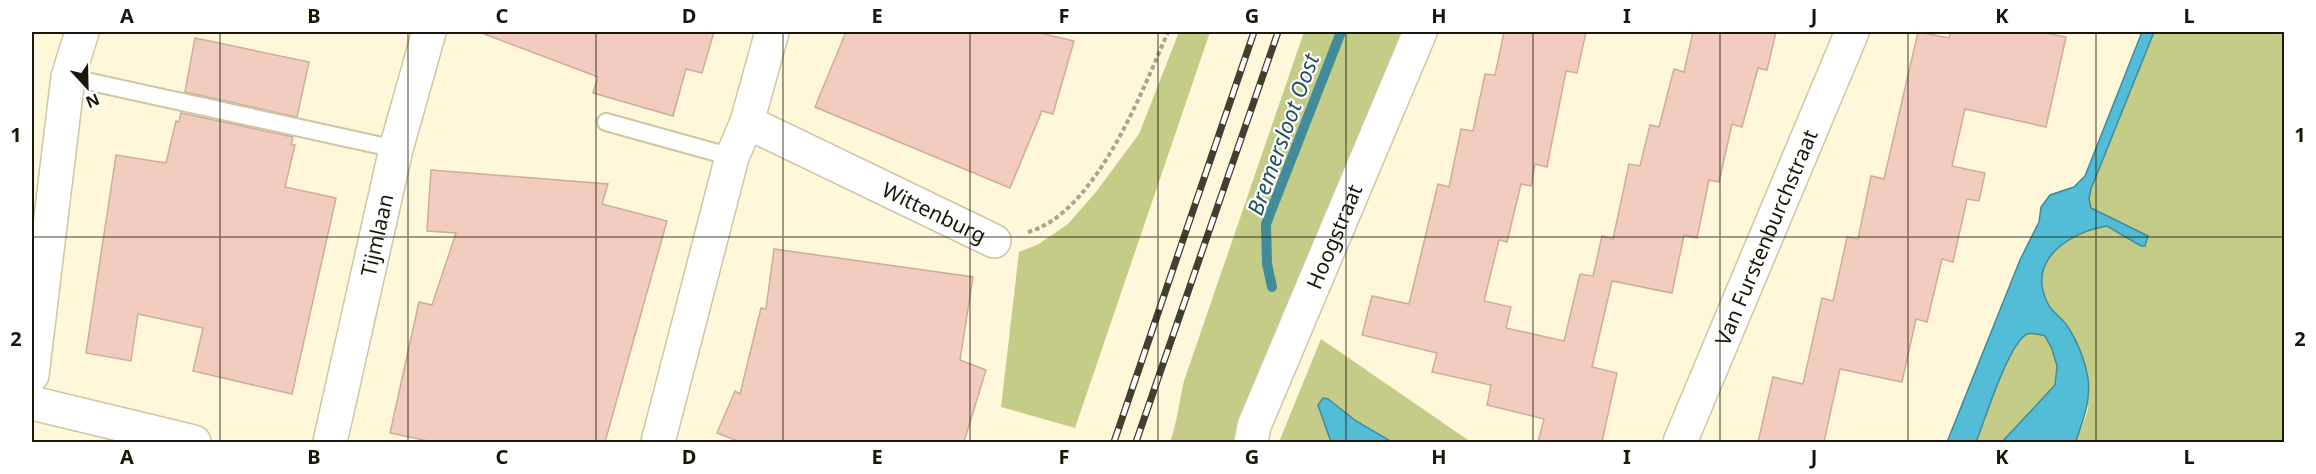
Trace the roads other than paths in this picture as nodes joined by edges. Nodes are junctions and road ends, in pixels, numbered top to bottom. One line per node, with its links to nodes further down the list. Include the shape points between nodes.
1 (82, 32): 6 (street)
2 (429, 32): 9 (street, Tijmlaan)
3 (772, 32): 8 (street)
4 (1420, 32): 17 (street, Hoogstraat, via 1254,426)
5 (1852, 32): 18 (street, Van Furstenburchstraat)
6 (68, 77): 9 (lane); 12 (street)
7 (606, 122): 10 (lane)
8 (747, 122): 10 (street); 11 (street, Wittenburg)
9 (396, 149): 15 (street, Tijmlaan)
10 (732, 157): 16 (street)
11 (994, 241)
12 (32, 375)
13 (32, 403): 14 (street)
14 (194, 442)
15 (330, 442)
16 (658, 442)
17 (1251, 442)
18 (1680, 442)

